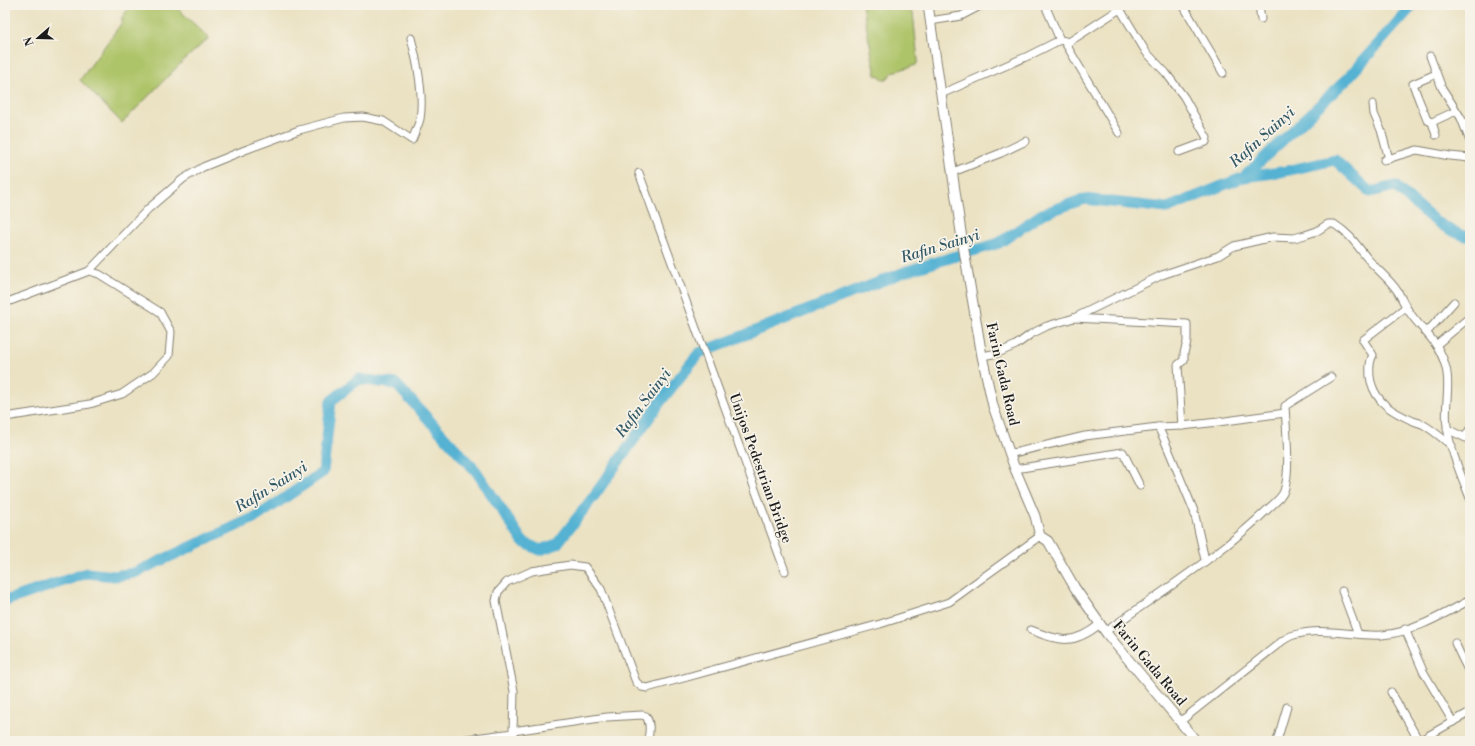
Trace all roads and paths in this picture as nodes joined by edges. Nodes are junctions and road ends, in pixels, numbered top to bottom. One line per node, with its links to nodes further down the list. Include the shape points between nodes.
1 (928, 5): 8 (main road, Farin Gada Road)
2 (982, 5): 8 (street, via 961,16)
3 (1045, 5): 10 (street)
4 (1184, 5): 12 (street)
5 (1258, 5): 7 (street)
6 (1123, 7): 10 (street, via 1069,42); 22 (street, via 1146,52 1184,97 1207,138 1206,142)
7 (1261, 19)
8 (930, 21): 14 (main road, Farin Gada Road)
9 (411, 38): 26 (street, via 420,89 420,119 412,140 383,122 363,117 344,118 299,130 203,167 183,179 148,209)
10 (1062, 41): 14 (street); 18 (street)
11 (1430, 56): 13 (street)
12 (1224, 73)
13 (1436, 74): 16 (street); 17 (street, via 1413,84 1427,120)
14 (941, 94): 24 (main road, Farin Gada Road)
15 (1373, 104): 23 (street, via 1387,159 1416,150)
16 (1456, 111): 17 (street); 21 (street)
17 (1432, 122): 19 (street)
18 (1119, 133)
19 (1436, 135)
20 (1026, 141): 24 (street)
21 (1470, 142)
22 (1179, 152)
23 (1470, 158)
24 (953, 172): 34 (main road, Farin Gada Road)
25 (639, 173): 50 (street, Unijos Pedestrian Bridge)
26 (89, 271): 28 (street); 37 (street, via 99,274 160,312 171,332 169,356 154,373 122,394 90,404)
27 (1454, 302): 32 (street)
28 (5, 303)
29 (1406, 307): 31 (street, via 1398,292 1356,242 1341,228 1331,224 1294,238 1273,237 1234,246 1218,256 1162,275); 32 (street); 43 (street, via 1363,340 1373,354 1370,375 1373,388 1386,407 1423,424)
30 (1470, 317): 33 (street)
31 (1074, 318): 34 (street, via 1031,334 1016,345 998,353); 38 (street, via 1187,324 1184,360 1178,365)
32 (1427, 332): 33 (street)
33 (1436, 345): 40 (street, via 1447,370)
34 (982, 356): 44 (main road, Farin Gada Road, via 993,406)
35 (1331, 377): 36 (street, via 1285,406)
36 (1285, 413): 38 (street); 49 (street, via 1288,469 1283,494 1251,525)
37 (5, 417)
38 (1182, 426): 39 (street)
39 (1158, 427): 44 (street, via 1085,436); 49 (street, via 1194,511)
40 (1447, 429): 42 (street); 43 (street)
41 (1470, 429): 42 (street)
42 (1467, 439)
43 (1452, 446): 47 (street)
44 (1009, 454): 45 (main road, Farin Gada Road)
45 (1015, 469): 46 (street, via 1123,452); 48 (main road, Farin Gada Road, via 1035,516)
46 (1140, 486)
47 (1470, 498)
48 (1040, 536): 53 (main road, Farin Gada Road, via 1048,541 1075,588); 64 (street, via 949,602 880,624 647,688 636,682 601,589 585,567 570,565 532,571 508,582 498,592 496,601 514,691)
49 (1205, 560): 53 (street)
50 (785, 571)
51 (1342, 591): 56 (street)
52 (1470, 600): 54 (street, via 1437,617)
53 (1103, 628): 55 (street, via 1069,640 1047,637); 62 (main road, Farin Gada Road)
54 (1405, 629): 56 (street, via 1384,635); 63 (street, via 1423,670)
55 (1031, 630)
56 (1358, 634): 62 (street, via 1318,631 1293,635)
57 (1455, 643): 58 (street)
58 (1470, 674)
59 (1391, 692): 69 (street)
60 (1287, 707): 68 (street)
61 (1470, 712): 63 (street)
62 (1181, 721): 67 (main road, Farin Gada Road)
63 (1453, 722): 69 (street)
64 (513, 732): 65 (street); 66 (street, via 607,717 642,715 646,716 650,727)
65 (452, 741)
66 (648, 741)
67 (1196, 741)
68 (1277, 741)
69 (1419, 741)

